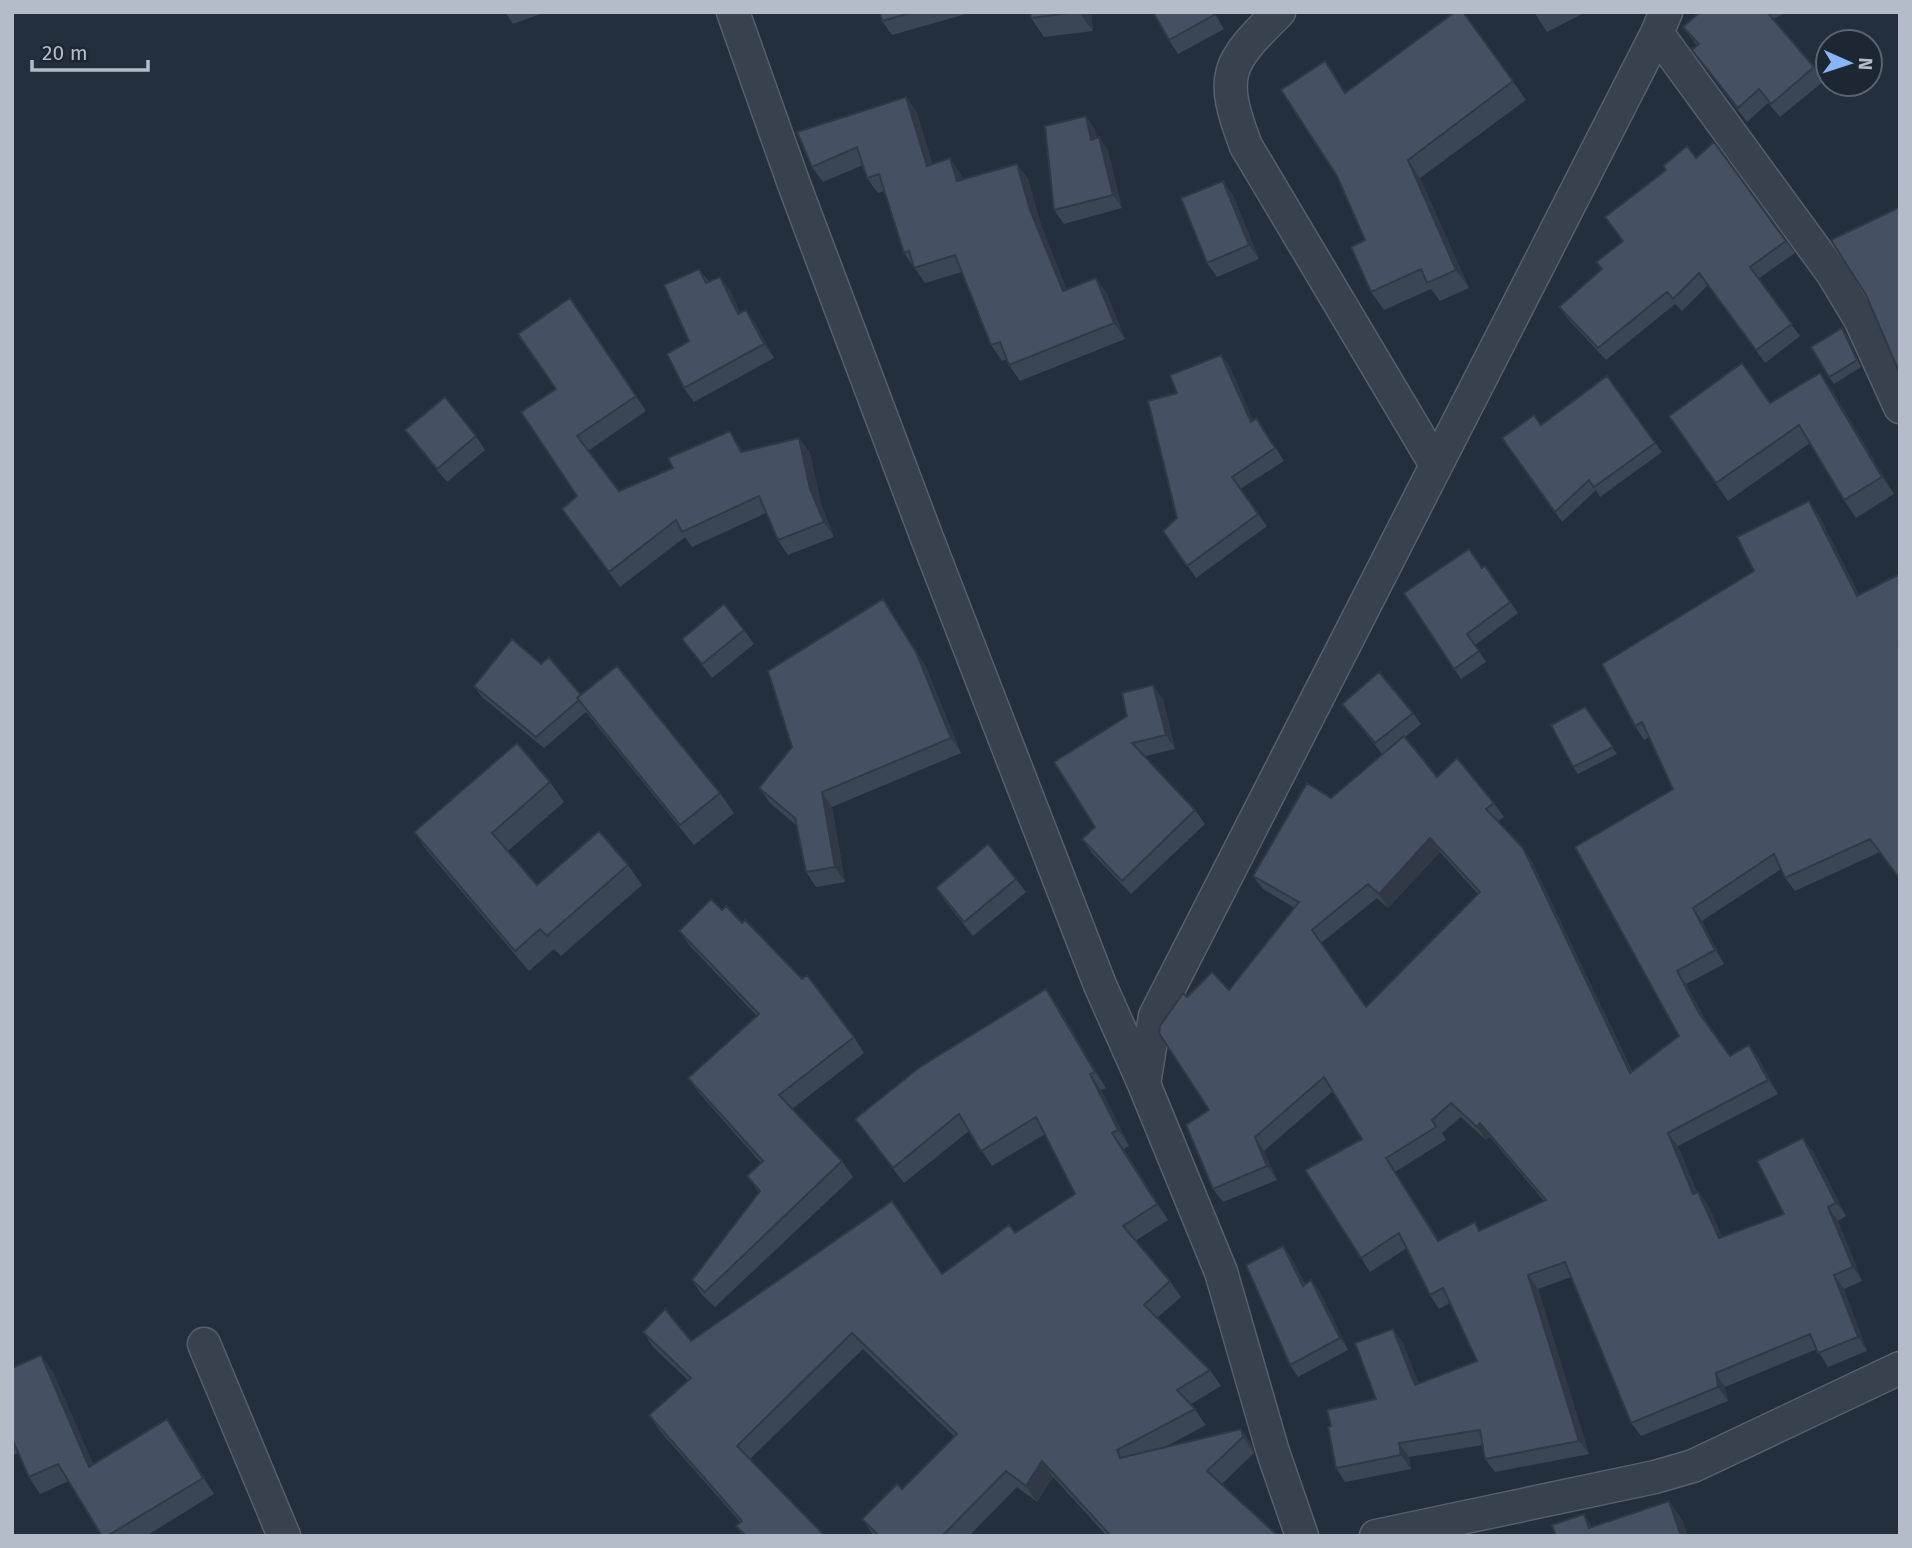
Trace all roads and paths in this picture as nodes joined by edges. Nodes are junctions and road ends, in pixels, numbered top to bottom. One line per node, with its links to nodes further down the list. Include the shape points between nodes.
1 (733, 12): 6 (street, via 942,577 1100,985)
2 (1279, 12): 5 (street, via 1233,64 1229,92 1235,117 1246,146)
3 (1661, 23): 4 (street, via 1833,274 1860,319); 5 (street)
4 (1900, 407)
5 (1436, 465): 6 (street, via 1155,1016)
6 (1144, 1084): 10 (street, via 1221,1272)
7 (204, 1343): 9 (street)
8 (1900, 1368): 11 (street, via 1693,1466)
9 (284, 1536)
10 (1302, 1536)
11 (1376, 1536)

